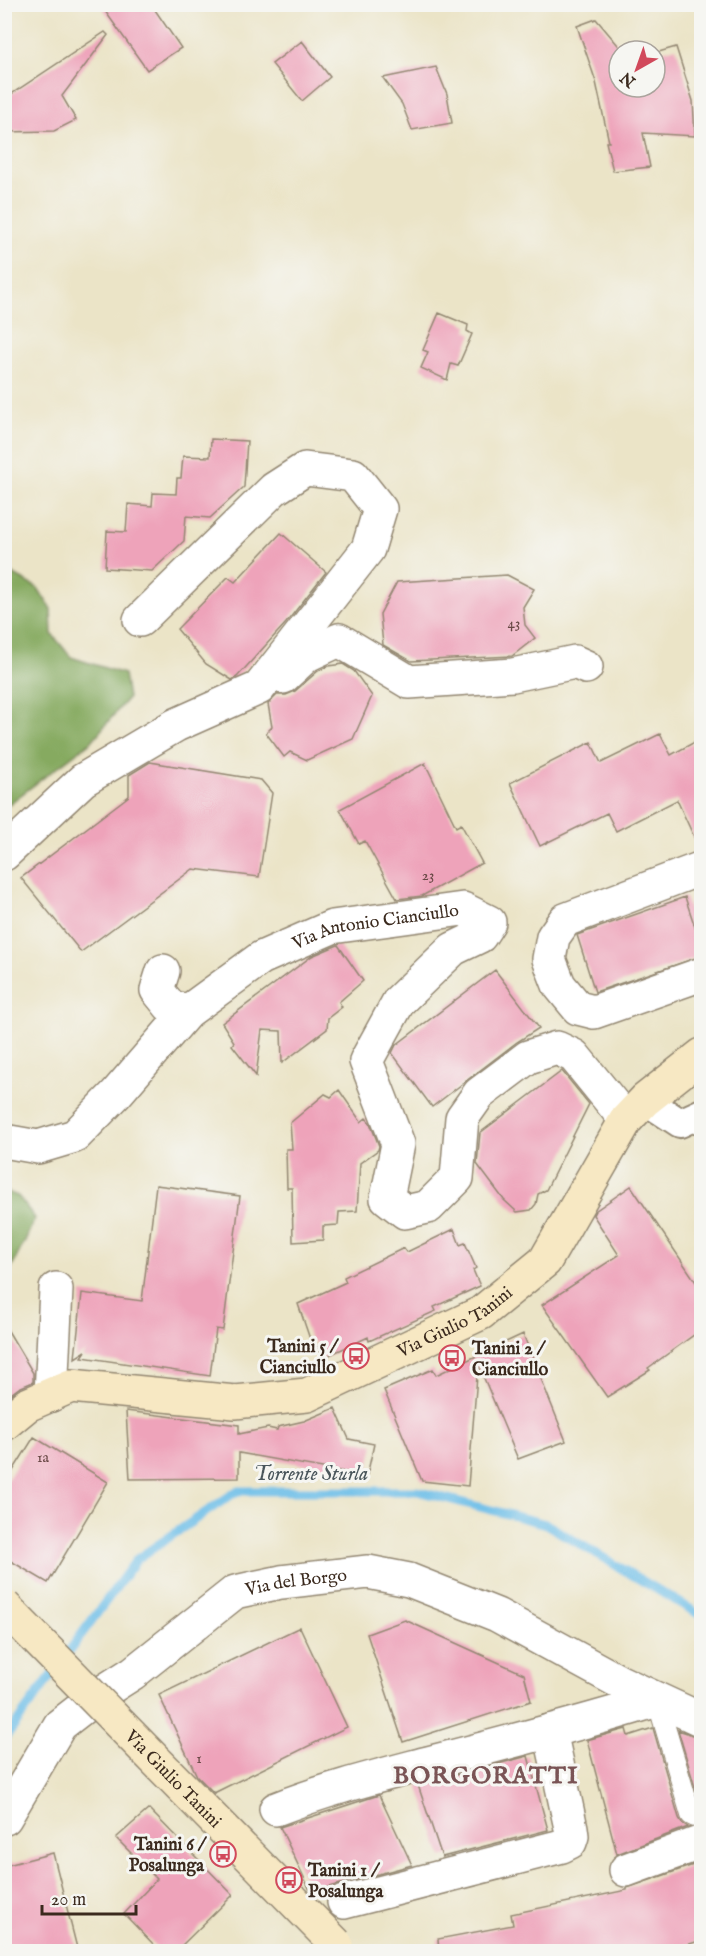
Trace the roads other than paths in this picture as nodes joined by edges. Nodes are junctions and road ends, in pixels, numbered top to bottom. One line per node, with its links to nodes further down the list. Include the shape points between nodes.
1 (140, 620): 3 (street, via 274,489 304,469 353,475 380,509 368,549 259,688)
2 (586, 667): 3 (street, via 575,662 513,675 409,682 339,640 307,655 248,711)
3 (176, 725): 4 (street, via 83,780)
4 (4, 854)
5 (702, 868): 7 (street, via 565,920 553,937 549,959 559,985 578,1008 594,1012)
6 (163, 972): 8 (street, via 157,990 170,1006)
7 (702, 974)
8 (187, 1012): 10 (street, Via Antonio Cianciullo, via 261,958 332,927 463,909 489,922 480,936 453,949 399,1001 366,1061 398,1144 387,1198 405,1212 428,1207 457,1178 462,1118 479,1094 528,1057 557,1048 574,1056); 12 (street, Via Antonio Cianciullo, via 75,1136 38,1147)
9 (702, 1055): 10 (main road, Via Giulio Tanini)
10 (635, 1110): 11 (street, via 680,1123); 14 (main road, Via Giulio Tanini, via 545,1261 481,1313 308,1395 235,1402 71,1386)
11 (702, 1113)
12 (4, 1141)
13 (56, 1289): 14 (street)
14 (51, 1395): 15 (main road, Via Giulio Tanini, via 27,1405)
15 (4, 1424)
16 (4, 1606): 26 (main road, Via Giulio Tanini, bridge)
17 (657, 1700): 18 (street, Via del Borgo); 19 (street); 21 (lane, via 691,1815); 22 (street, Via del Borgo, via 497,1615 409,1580 368,1572 281,1582 235,1592 60,1725)
18 (702, 1720)
19 (550, 1731): 20 (street); 25 (street, via 572,1828 570,1842)
20 (276, 1809)
21 (702, 1816)
22 (5, 1818)
23 (702, 1842): 24 (street)
24 (626, 1870)
25 (344, 1902)
26 (339, 1948)

